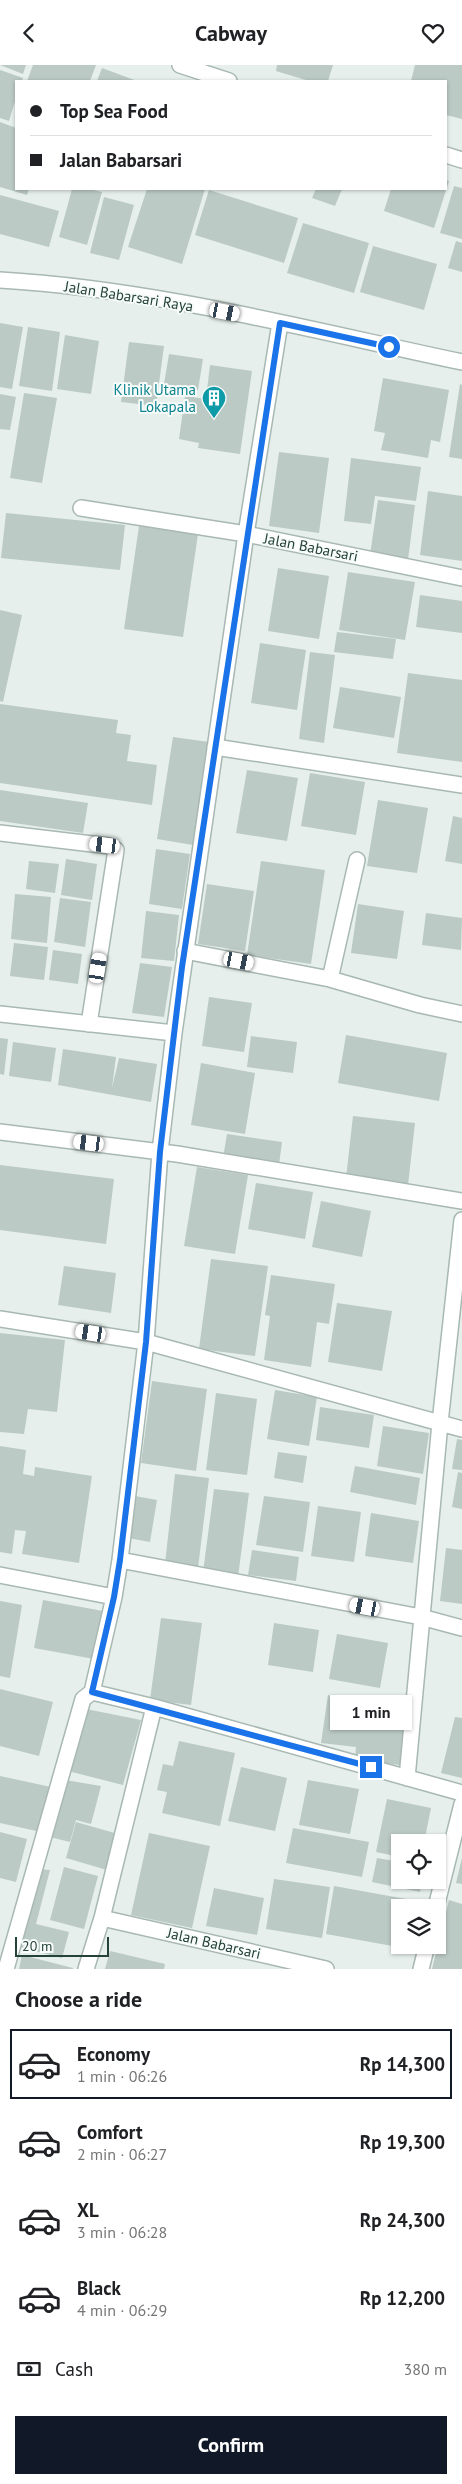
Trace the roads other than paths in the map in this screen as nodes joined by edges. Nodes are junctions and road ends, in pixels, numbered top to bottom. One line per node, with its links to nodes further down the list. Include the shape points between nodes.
1 (180, 65): 2 (street)
2 (226, 80)
3 (447, 155): 4 (street)
4 (462, 160)
5 (0, 280): 6 (street, Jalan Babarsari Raya, via 126,294)
6 (280, 323): 7 (street, Jalan Babarsari Raya); 9 (street)
7 (462, 362)
8 (81, 508): 9 (street)
9 (246, 534): 10 (street, Jalan Babarsari); 11 (street, Jalan Babarsari)
10 (462, 578)
11 (215, 747): 12 (street); 15 (street, Jalan Babarsari)
12 (462, 785)
13 (0, 833): 19 (street, via 109,846 116,850)
14 (357, 860): 16 (street)
15 (185, 951): 16 (street); 20 (street, Jalan Babarsari)
16 (330, 979): 17 (street, via 420,1005)
17 (462, 1013)
18 (0, 1014): 19 (street)
19 (89, 1024): 20 (street)
20 (174, 1033): 22 (street, Jalan Babarsari)
21 (0, 1132): 22 (street)
22 (160, 1152): 23 (street); 26 (street, Jalan Babarsari)
23 (462, 1201)
24 (462, 1220): 27 (street)
25 (0, 1319): 26 (street)
26 (146, 1342): 27 (street); 29 (street, Jalan Babarsari)
27 (440, 1423): 28 (street); 32 (street)
28 (462, 1429)
29 (120, 1560): 31 (street, Jalan Babarsari); 32 (street)
30 (0, 1575): 31 (street)
31 (114, 1597): 34 (street, Jalan Babarsari)
32 (421, 1617): 33 (street); 36 (street)
33 (462, 1628)
34 (87, 1696): 35 (street); 42 (street, Jalan Babarsari)
35 (154, 1707): 36 (street); 40 (street)
36 (407, 1777): 37 (street)
37 (462, 1793)
38 (462, 1804): 39 (street)
39 (438, 1899)
40 (102, 1918): 43 (street); 44 (street, Jalan Babarsari)
41 (425, 1954): 45 (street)
42 (6, 1969)
43 (86, 1969)
44 (326, 1969)
45 (421, 1969)

